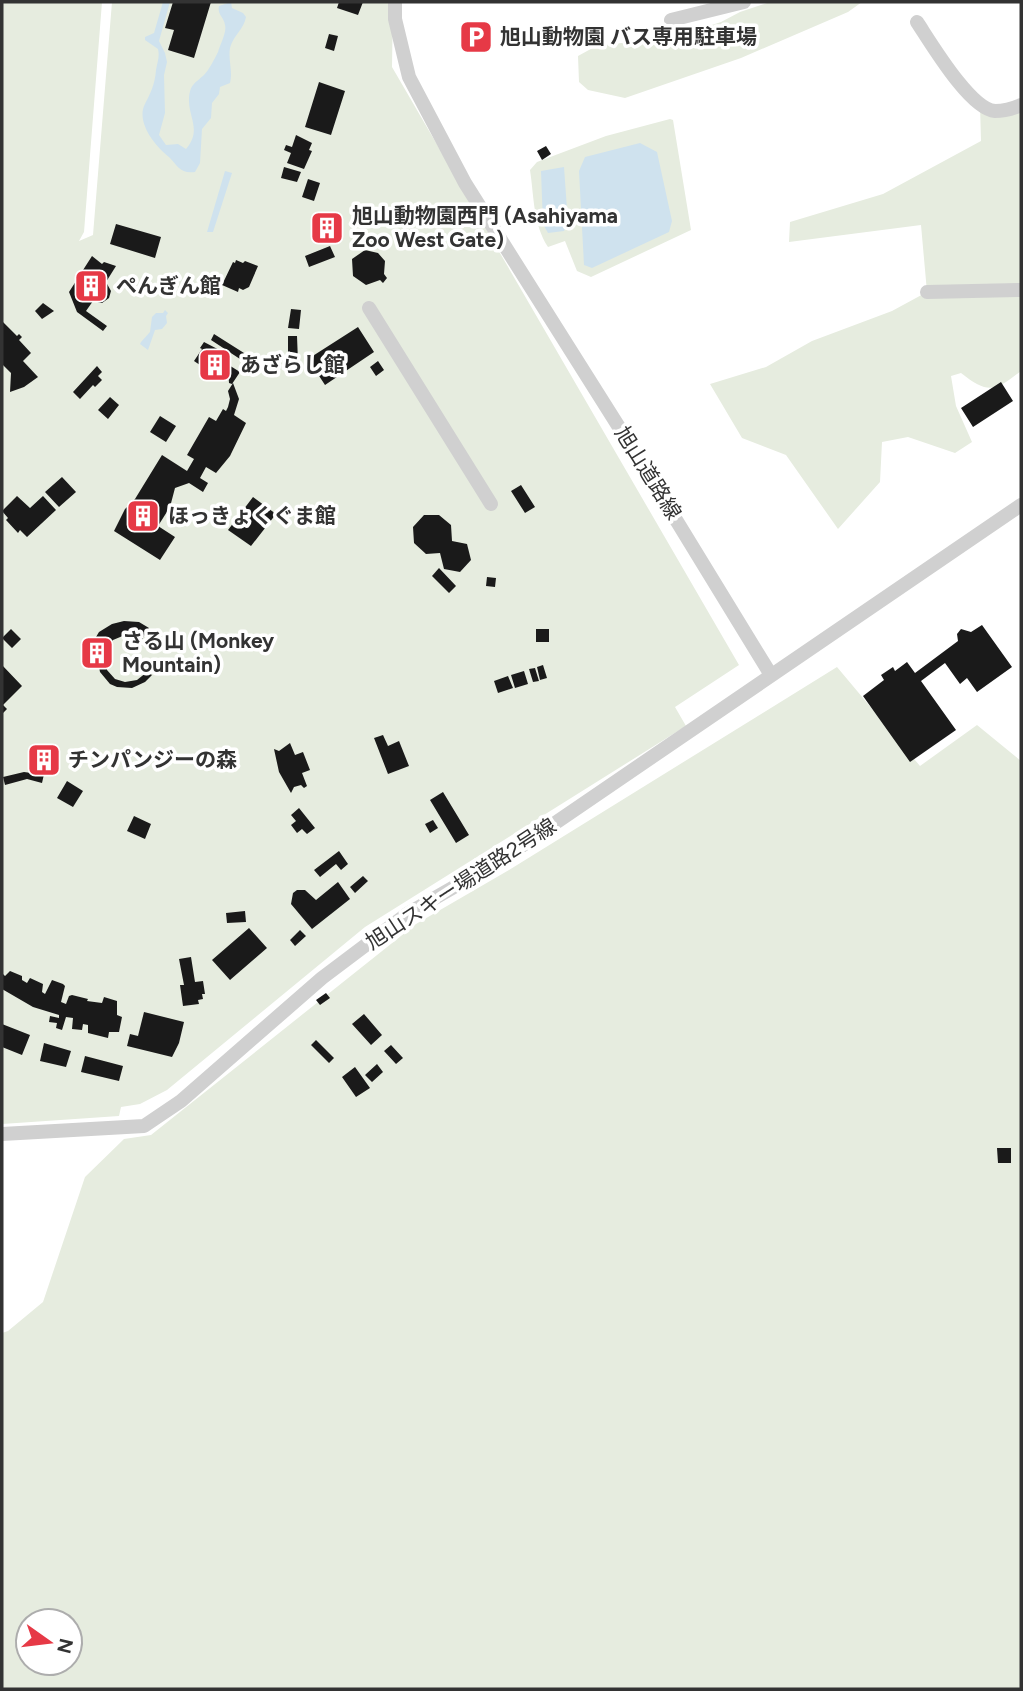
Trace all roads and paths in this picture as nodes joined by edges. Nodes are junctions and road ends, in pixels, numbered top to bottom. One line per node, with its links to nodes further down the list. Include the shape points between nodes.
1 (396, 2): 11 (street, 旭山道路線, via 395,19 409,77 465,183)
2 (744, 2): 3 (street)
3 (671, 20)
4 (917, 22): 5 (street, via 980,105 993,111)
5 (1021, 105)
6 (1021, 290): 7 (street)
7 (927, 292)
8 (369, 308): 9 (street)
9 (491, 504)
10 (1021, 505): 11 (street)
11 (771, 675): 12 (street, 旭山スキー場道路2号線, via 501,860 407,914 321,978 181,1101 144,1126)
12 (2, 1134)

